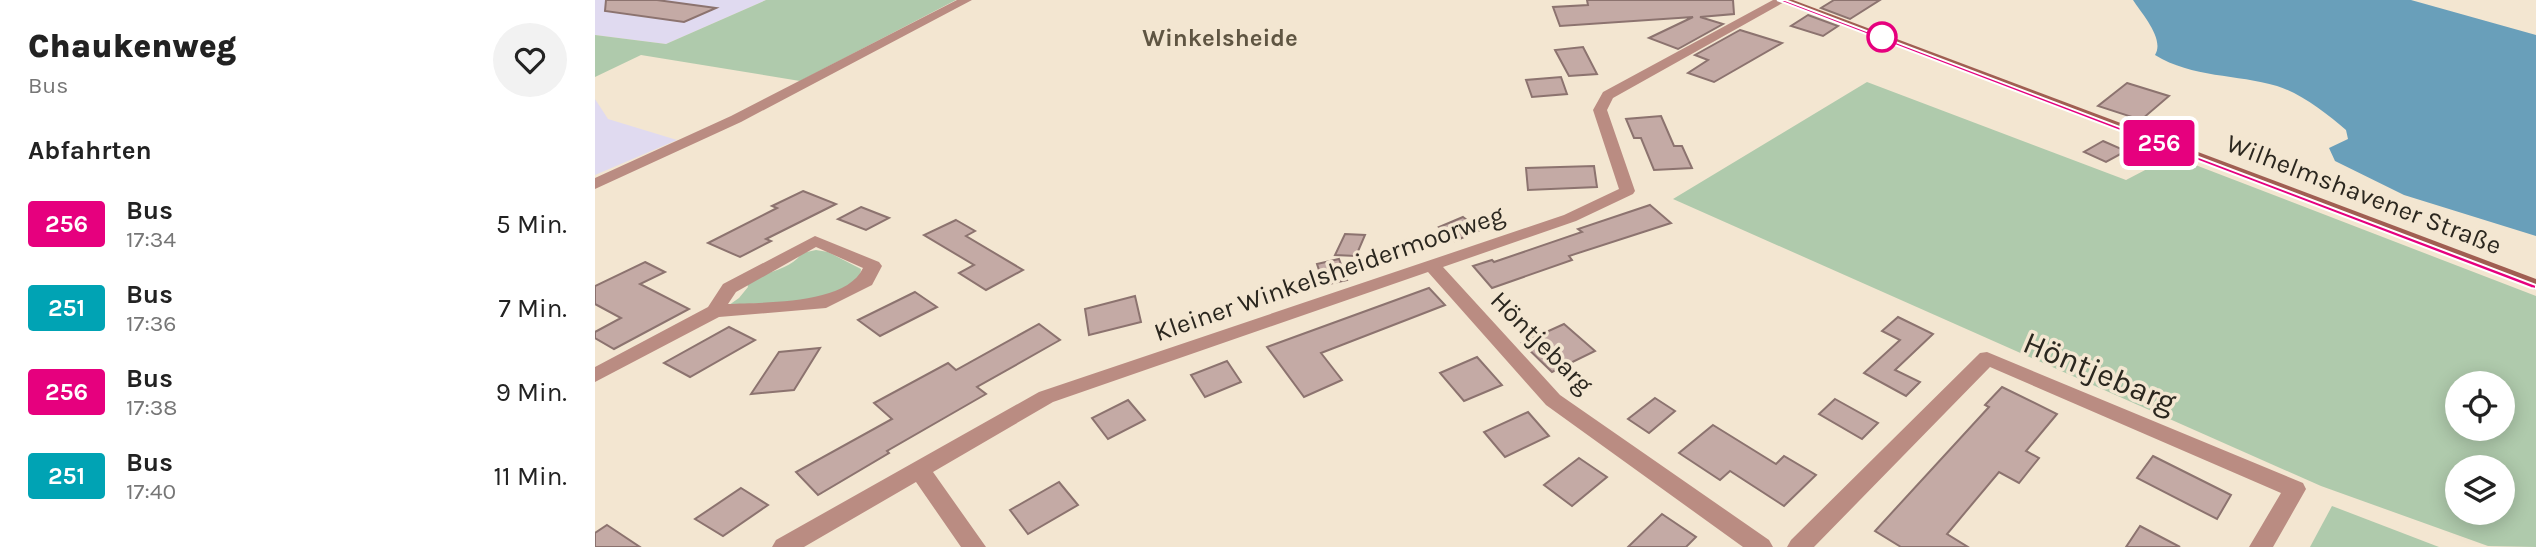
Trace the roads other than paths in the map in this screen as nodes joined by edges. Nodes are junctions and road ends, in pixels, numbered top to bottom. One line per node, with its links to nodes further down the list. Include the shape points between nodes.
1 (966, 0): 3 (street, via 795,90)
2 (1782, 0): 4 (street, Kleiner Winkelsheidermoorweg, via 1608,95 1600,110 1627,191 1570,218); 5 (street, Wilhelmshavener Straße)
3 (595, 184)
4 (1430, 264): 8 (street, Kleiner Winkelsheidermoorweg, via 1047,397); 11 (street, Höntjebarg, via 1553,400)
5 (2536, 285)
6 (715, 311): 6 (street, via 729,288 815,242 873,266 866,281 820,304); 7 (street)
7 (595, 375)
8 (920, 470): 9 (street, Kleiner Winkelsheidermoorweg); 10 (street)
9 (784, 547)
10 (974, 547)
11 (1761, 547)
12 (1799, 547): 13 (street, Höntjebarg, via 1987,358 2295,489)
13 (2261, 547)

